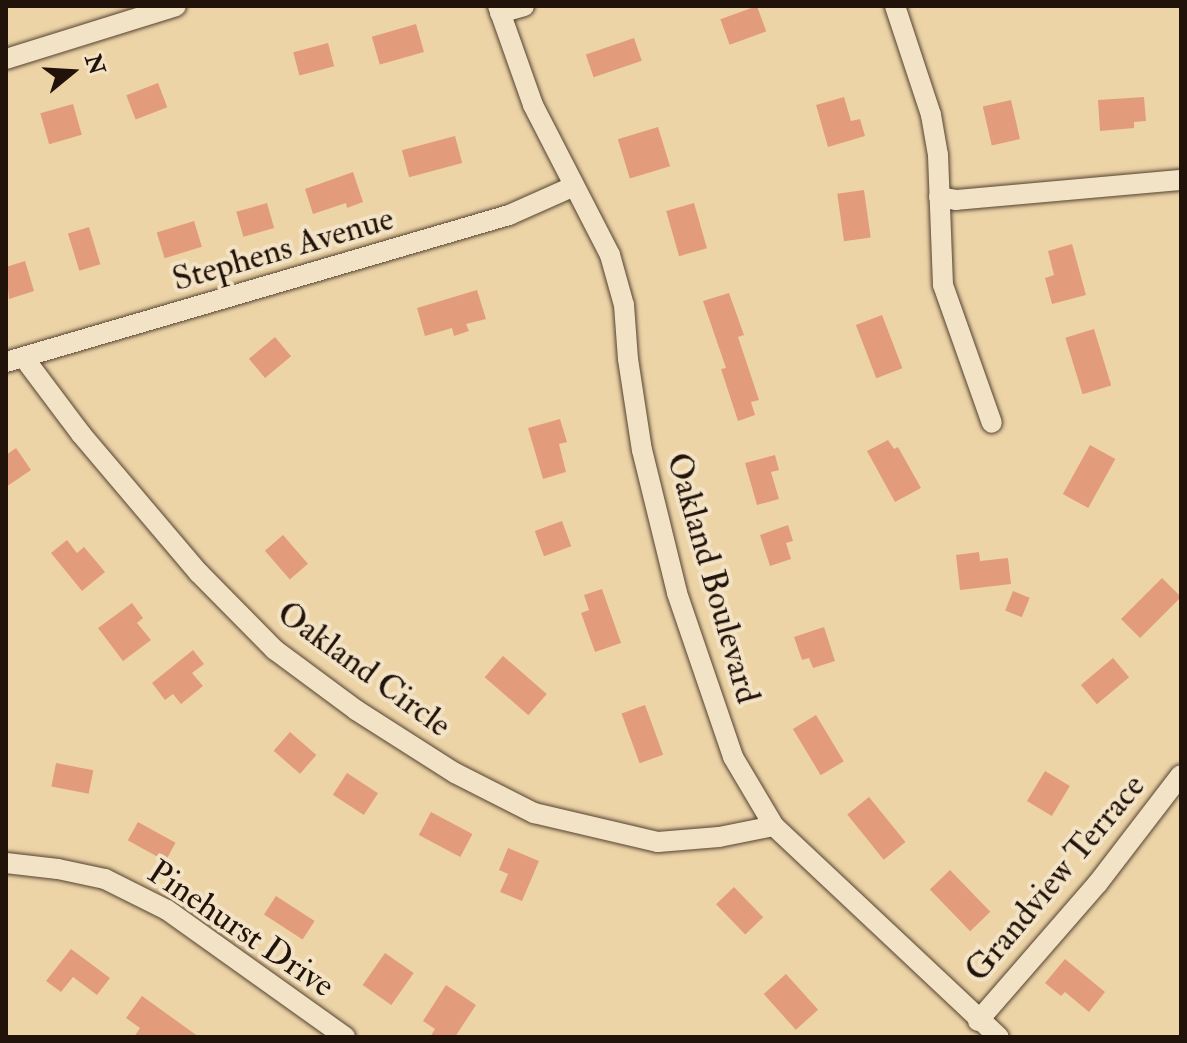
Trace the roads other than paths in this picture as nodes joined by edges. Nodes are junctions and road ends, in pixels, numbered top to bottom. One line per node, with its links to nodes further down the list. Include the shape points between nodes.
1 (176, 6): 5 (street)
2 (524, 6): 4 (street)
3 (895, 6): 9 (street, via 931,115)
4 (499, 10): 8 (street, Oakland Boulevard, via 533,105)
5 (116, 15): 6 (street)
6 (6, 59)
7 (1181, 180): 9 (street, via 956,200)
8 (574, 186): 10 (street, Stephens Avenue, via 509,215); 13 (street, Oakland Boulevard, via 610,255 624,305 642,450 677,593 733,757)
9 (939, 197): 11 (street, via 943,285)
10 (15, 360): 13 (street, Oakland Circle, via 199,573 275,650 455,773 534,813 658,842)
11 (992, 423)
12 (1181, 775): 15 (street, Grandview Terrace, via 1098,883)
13 (774, 826): 15 (street, Oakland Boulevard)
14 (6, 863): 16 (street, Pinehurst Drive, via 105,879 167,910)
15 (978, 1021): 17 (street, Oakland Boulevard)
16 (345, 1037)
17 (999, 1037)

